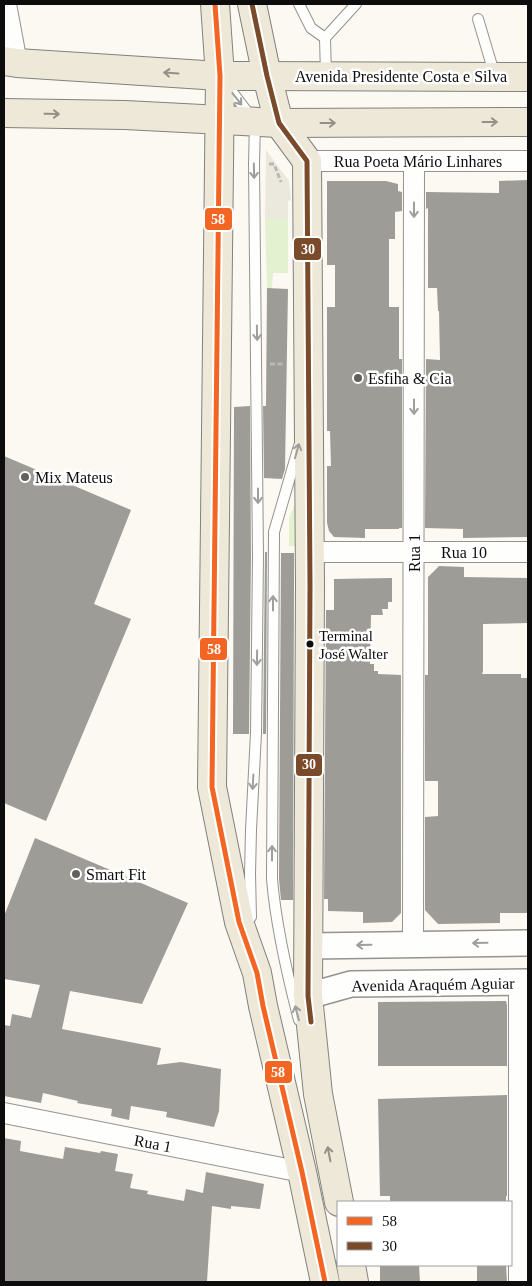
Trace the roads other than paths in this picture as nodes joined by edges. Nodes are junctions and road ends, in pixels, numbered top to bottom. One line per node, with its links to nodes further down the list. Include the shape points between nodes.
1 (6, 4): 8 (street)
2 (215, 4): 9 (main road)
3 (252, 4): 10 (main road)
4 (299, 4): 7 (lane, via 310,28)
5 (356, 4): 7 (lane)
6 (478, 19): 12 (lane)
7 (325, 38): 11 (lane)
8 (10, 62): 9 (main road, Avenida Presidente Costa e Silva, one-way to 8)
9 (220, 76): 10 (main road, Avenida Presidente Costa e Silva); 15 (main road); 16 (lane, one-way to 16)
10 (267, 76): 11 (main road, Avenida Presidente Costa e Silva); 16 (main road)
11 (326, 76): 12 (main road, Avenida Presidente Costa e Silva)
12 (495, 77): 13 (main road, Avenida Presidente Costa e Silva)
13 (528, 77)
14 (4, 112): 15 (main road, one-way to 15)
15 (218, 120): 16 (main road); 28 (main road, via 212,787 239,922)
16 (267, 122): 17 (main road, one-way to 17); 18 (main road); 28 (lane, one-way to 28, via 254,164 258,556 250,909)
17 (528, 122)
18 (307, 161): 19 (street, Rua Poeta Mário Linhares); 21 (main road)
19 (414, 161): 20 (street, Rua Poeta Mário Linhares); 23 (street, Rua 1, one-way to 23)
20 (528, 161)
21 (309, 410): 22 (main road); 31 (lane, one-way to 21, via 289,984 272,879 274,532)
22 (310, 552): 23 (street, Rua 10); 27 (main road)
23 (414, 552): 24 (street, Rua 10); 25 (street, Rua 1)
24 (528, 552)
25 (413, 944): 26 (street, one-way to 25); 27 (street, one-way to 27)
26 (528, 944)
27 (308, 946): 30 (main road)
28 (257, 973): 33 (main road)
29 (524, 982): 30 (street, Avenida Araquém Aguiar, via 351,984); 38 (street)
30 (308, 996): 31 (main road)
31 (318, 1094): 34 (main road, one-way to 31)
32 (4, 1113): 33 (street, Rua 1)
33 (302, 1172): 36 (main road)
34 (339, 1201)
35 (351, 1266): 37 (main road)
36 (325, 1282)
37 (354, 1282)
38 (520, 1282)

